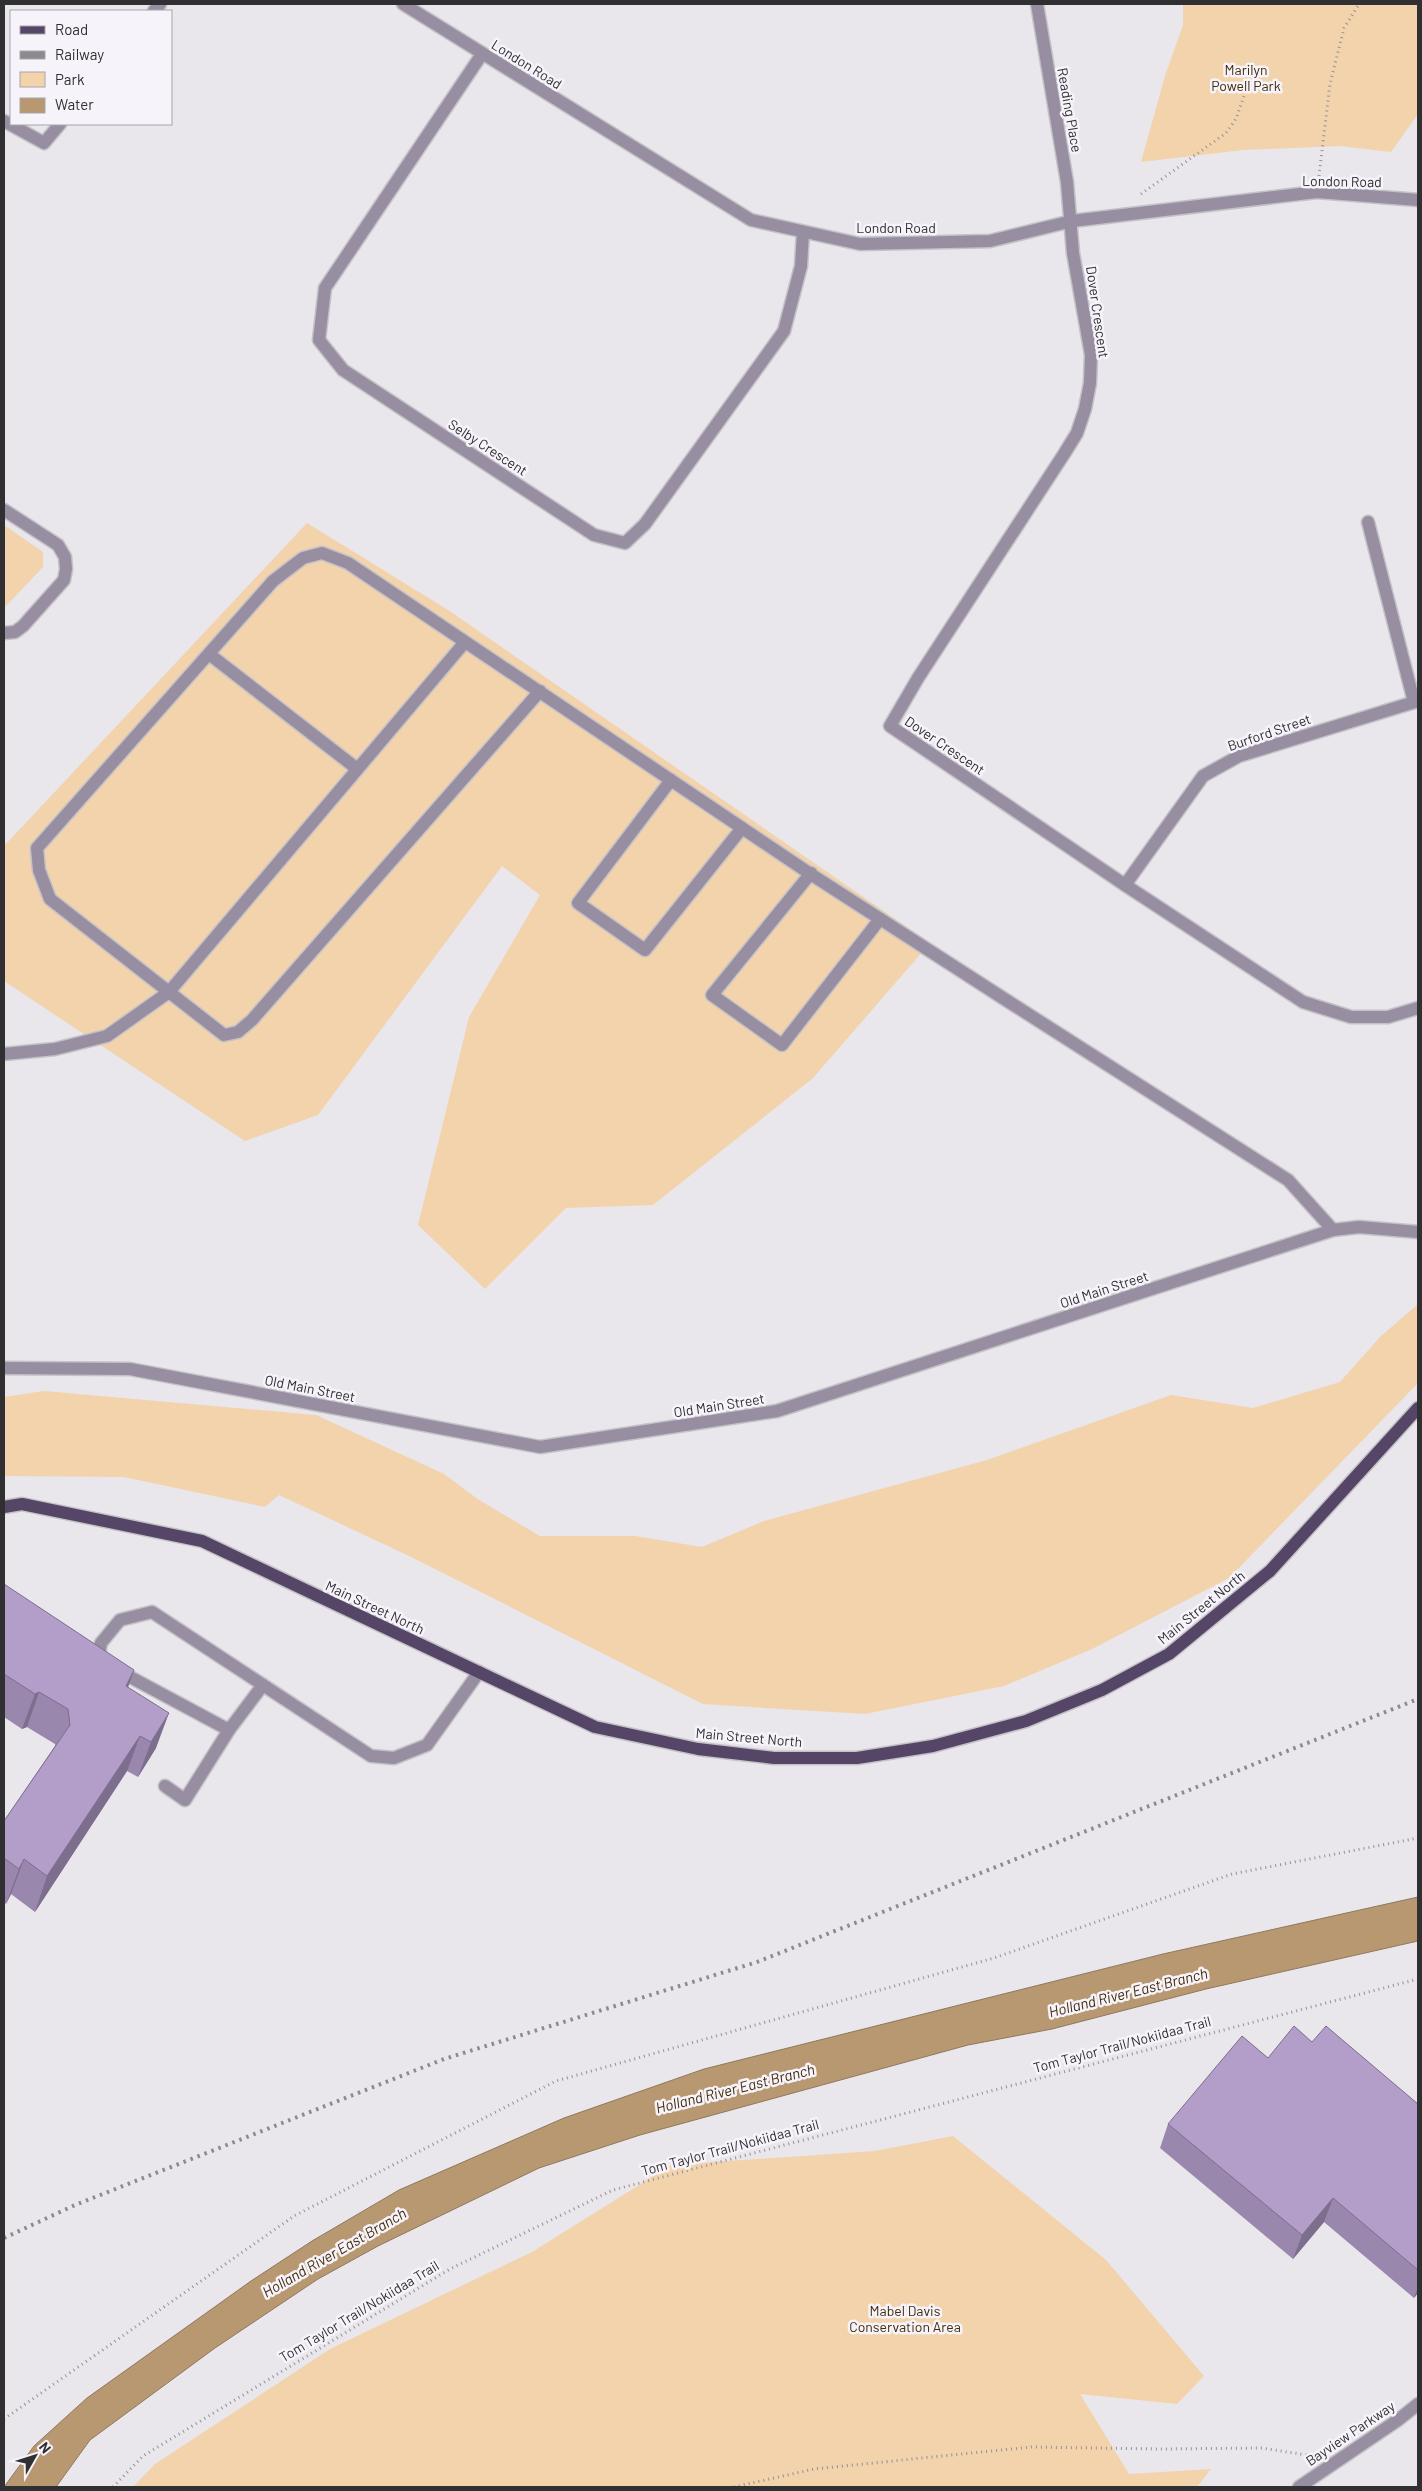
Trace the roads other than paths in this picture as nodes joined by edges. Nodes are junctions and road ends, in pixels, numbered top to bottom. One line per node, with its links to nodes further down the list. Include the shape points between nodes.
1 (403, 4): 3 (street, London Road)
2 (1037, 4): 7 (street, Reading Place)
3 (482, 54): 8 (street, London Road, via 751,220); 8 (street, Selby Crescent, via 325,288 320,340 343,370 594,535 625,543 645,524 784,331 801,266)
4 (13, 125): 5 (street, via 44,143)
5 (59, 125)
6 (1418, 200): 7 (street, London Road, via 1317,192)
7 (1072, 221): 8 (street, London Road, via 990,241 860,244); 20 (street, Dover Crescent, via 1074,253 1091,355 1085,409 1064,454 890,726)
8 (803, 232)
9 (4, 510): 11 (street, via 58,545 65,557 66,569 64,580 24,626 15,632)
10 (1368, 522): 15 (street)
11 (4, 633)
12 (465, 642): 13 (street, via 348,563 322,553 303,558 273,581); 14 (street); 16 (street)
13 (209, 654): 16 (street); 22 (street, via 37,848 39,870 50,899)
14 (540, 691): 17 (street); 22 (street, via 238,1032 224,1035)
15 (1416, 702): 20 (street, Burford Street, via 1239,756 1203,776)
16 (356, 768): 22 (street)
17 (671, 780): 18 (street); 18 (street, via 578,903 646,950)
18 (742, 828): 19 (street)
19 (810, 873): 21 (street); 21 (street, via 712,995 782,1045)
20 (1125, 885): 23 (street, Dover Crescent, via 1303,1002 1351,1017 1388,1017)
21 (880, 919): 25 (street, via 1288,1180)
22 (169, 992): 24 (street, via 107,1036 56,1049)
23 (1418, 1008)
24 (4, 1054)
25 (1333, 1230): 26 (street, Old Main Street, via 1359,1227); 27 (street, Old Main Street, via 777,1411 540,1447 130,1369)
26 (1418, 1232)
27 (4, 1368)
28 (1418, 1408): 30 (main road, Main Street North, via 1270,1571 1169,1654 1102,1690 1026,1721 932,1746 857,1758 774,1758 698,1749 595,1727)
29 (4, 1507): 30 (main road, Main Street North, via 22,1504 202,1541)
30 (479, 1672): 31 (street, via 427,1745 394,1758 371,1756)
31 (263, 1685): 32 (street); 32 (street, via 152,1612 120,1620 101,1643 98,1660)
32 (229, 1730): 33 (street, via 185,1800)
33 (166, 1786)
34 (1418, 2404): 35 (street, Bayview Parkway)
35 (1299, 2487)

